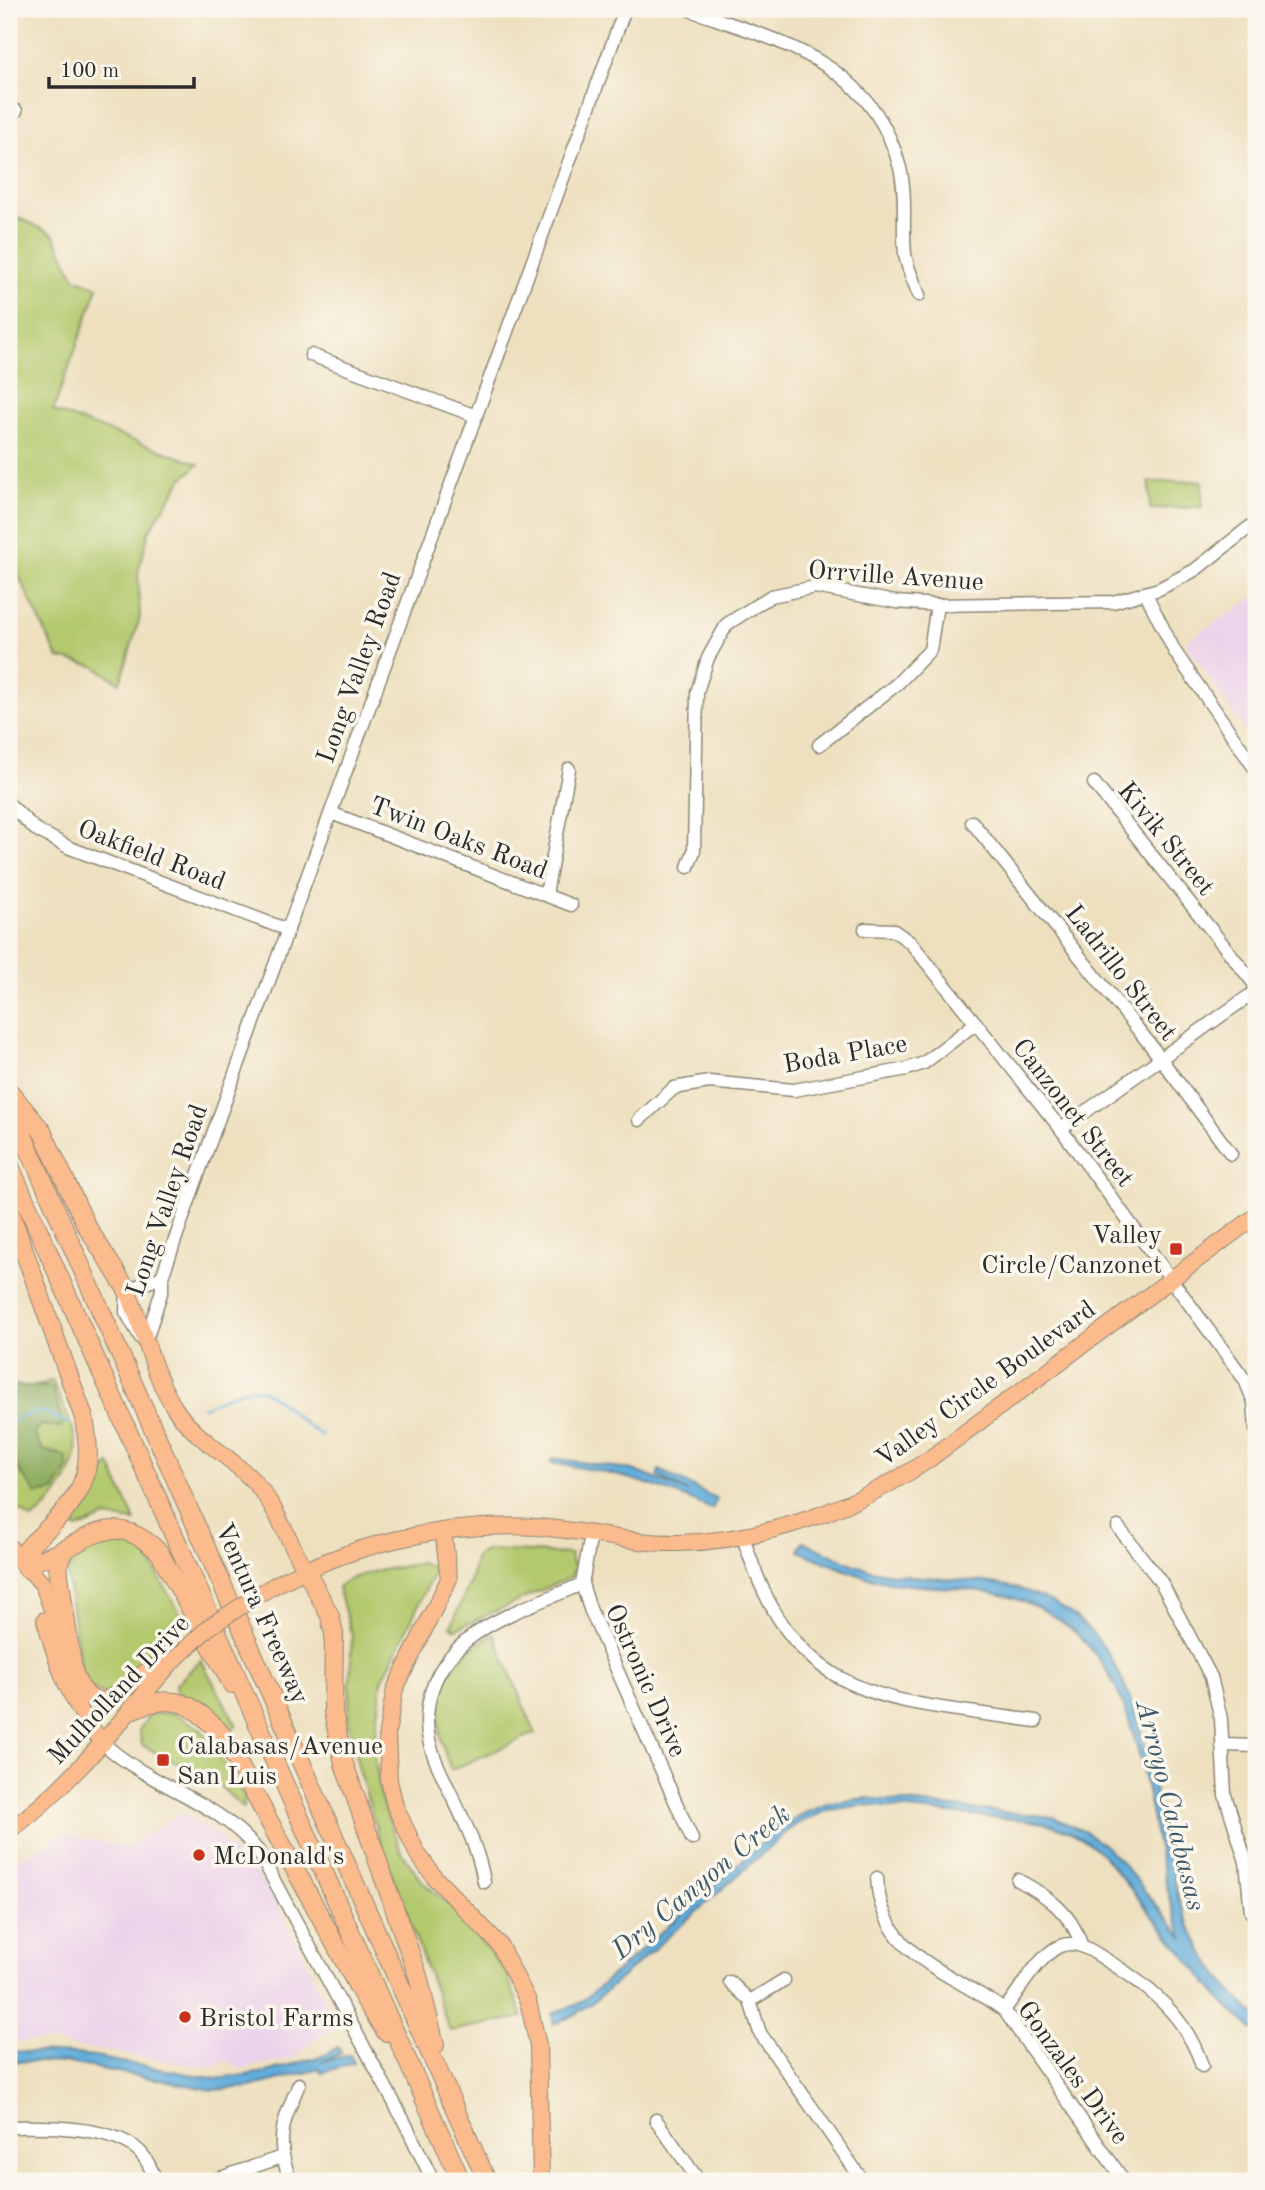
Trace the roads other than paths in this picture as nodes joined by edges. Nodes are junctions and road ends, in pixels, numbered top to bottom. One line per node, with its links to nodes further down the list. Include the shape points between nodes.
1 (625, 9): 5 (street, Long Valley Road)
2 (687, 9): 3 (street, via 807,52 866,99 886,131 900,169 905,257)
3 (919, 295)
4 (311, 355): 5 (street)
5 (477, 416): 14 (street, Long Valley Road)
6 (1256, 522): 7 (street, Orrville Avenue, via 1195,570)
7 (1146, 594): 8 (street, Orrville Avenue, via 1095,604); 11 (street, via 1175,652)
8 (937, 605): 9 (street, via 930,650 897,684); 16 (street, Orrville Avenue, via 815,587 771,596 727,624 708,658 697,692 694,851)
9 (819, 745)
10 (569, 769): 17 (street)
11 (1256, 770)
12 (1094, 783): 21 (street, Kivik Street)
13 (9, 804): 20 (street, Oakfield Road, via 35,829 70,848)
14 (331, 813): 17 (street, Twin Oaks Road); 20 (street, Long Valley Road)
15 (972, 821): 23 (street, Ladrillo Street)
16 (688, 867)
17 (546, 894): 18 (street, Twin Oaks Road)
18 (572, 905)
19 (865, 929): 22 (street, Canzonet Street, via 901,934)
20 (288, 930): 32 (street, Long Valley Road)
21 (1256, 988): 23 (street)
22 (976, 1023): 26 (street, Boda Place, via 924,1063 907,1069 794,1090 709,1082 674,1088); 27 (street, Canzonet Street)
23 (1161, 1058): 27 (street); 28 (street, Ladrillo Street)
24 (9, 1091): 34 (highway, via 42,1131 86,1225)
25 (9, 1104): 66 (highway, Ventura Freeway)
26 (639, 1121)
27 (1061, 1129): 33 (street, Canzonet Street)
28 (1231, 1154)
29 (9, 1164): 53 (highway, Ventura Freeway)
30 (9, 1209): 43 (highway, via 89,1440 82,1487 71,1507 25,1549)
31 (1256, 1216): 33 (main road, Valley Circle Boulevard)
32 (162, 1278): 34 (street); 35 (street, Long Valley Road)
33 (1171, 1278): 36 (street, Canzonet Street, via 1245,1380 1254,1402); 40 (main road, Valley Circle Boulevard, via 907,1474 823,1514)
34 (127, 1290): 35 (main road)
35 (145, 1344): 44 (main road, via 178,1412 260,1487)
36 (1256, 1430)
37 (1118, 1527): 51 (street, via 1161,1582 1211,1677)
38 (443, 1531): 39 (main road, Valley Circle Boulevard, via 538,1527); 44 (main road, Valley Circle Boulevard, via 374,1544); 78 (main road, via 449,1579 395,1689 387,1733 389,1780 395,1806 417,1853 499,1944 528,2001 537,2045)
39 (591, 1535): 40 (main road, Valley Circle Boulevard, via 664,1543); 45 (street, Ostronic Drive)
40 (743, 1536): 49 (street, via 756,1579 787,1635 828,1671 889,1699)
41 (9, 1546): 43 (main road)
42 (64, 1549): 43 (highway, via 44,1560); 47 (highway, via 58,1565); 53 (highway, via 101,1531 127,1532 153,1547)
43 (23, 1562): 47 (main road, via 43,1586); 50 (main road, via 36,1587 63,1681)
44 (305, 1568): 46 (main road, Mulholland Drive, bridge, via 209,1627); 66 (highway, via 330,1616 334,1634 333,1712 344,1764 425,2001)
45 (582, 1584): 55 (street, Ostronic Drive); 58 (street, via 465,1640 439,1669 431,1690 426,1716 429,1743 480,1857)
46 (173, 1661): 47 (main road, via 145,1673 111,1698 91,1697 82,1690); 48 (main road, Mulholland Drive)
47 (73, 1670)
48 (131, 1710): 50 (main road, Mulholland Drive); 67 (highway, via 169,1699 201,1714 224,1737 364,1998)
49 (1036, 1721)
50 (103, 1743): 54 (main road, Mulholland Drive, via 50,1797); 75 (street, via 120,1759 233,1824 258,1851)
51 (1222, 1745): 52 (street); 59 (street, via 1225,1795 1246,1862)
52 (1256, 1746)
53 (275, 1757): 67 (highway, Ventura Freeway)
54 (9, 1830)
55 (692, 1839)
56 (877, 1878): 64 (street, Gonzales Drive, via 880,1904 909,1950 929,1968)
57 (1018, 1880): 60 (street, via 1063,1911)
58 (484, 1882)
59 (1251, 1912)
60 (1080, 1944): 64 (street, via 1062,1945 1047,1953); 65 (street, via 1157,1995 1174,2013)
61 (784, 1980): 63 (street)
62 (730, 1982): 63 (street)
63 (750, 2001): 80 (street, via 760,2033)
64 (1004, 2010): 81 (street, Gonzales Drive)
65 (1202, 2066)
66 (440, 2073): 77 (highway, Ventura Freeway)
67 (415, 2078): 76 (highway, Ventura Freeway)
68 (299, 2084): 71 (street, via 283,2122)
69 (656, 2120): 79 (street)
70 (9, 2127): 72 (street, via 62,2129 124,2140 140,2152)
71 (282, 2157): 73 (street); 74 (street)
72 (156, 2181)
73 (211, 2181)
74 (291, 2181)
75 (433, 2181)
76 (461, 2181)
77 (487, 2181)
78 (541, 2181)
79 (699, 2181)
80 (863, 2181)
81 (1124, 2181)

